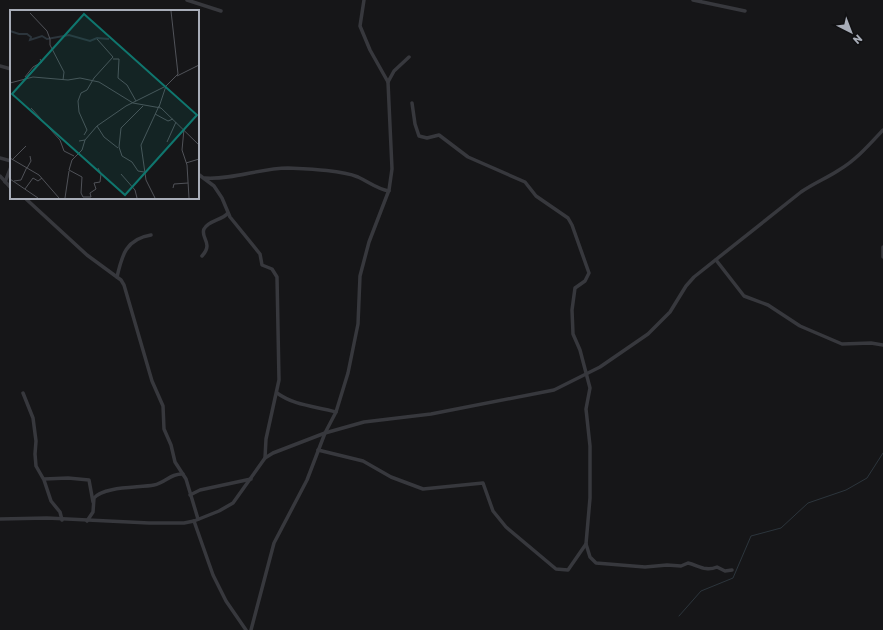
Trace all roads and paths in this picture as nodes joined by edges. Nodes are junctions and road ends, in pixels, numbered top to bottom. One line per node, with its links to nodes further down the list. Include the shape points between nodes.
1 (187, 0): 4 (street)
2 (364, 0): 9 (street, via 360,26)
3 (693, 0): 5 (street)
4 (221, 10)
5 (745, 11)
6 (409, 57): 9 (street, via 394,71)
7 (0, 66): 8 (street)
8 (10, 69)
9 (388, 82): 20 (street, via 392,169)
10 (412, 103): 30 (street, via 419,136 427,138 439,135 468,157 523,181 536,196 571,221 589,269 588,277 575,288 572,310 573,334)
11 (883, 130): 27 (street, via 866,149 845,166 801,192)
12 (0, 158): 13 (street)
13 (10, 161)
14 (10, 169): 18 (street)
15 (199, 174): 17 (street)
16 (0, 176): 18 (street)
17 (206, 178): 20 (street, via 224,178 276,168 317,170 358,177); 22 (street, via 222,198)
18 (5, 182): 19 (street)
19 (10, 187)
20 (389, 191): 33 (street, via 369,242 360,276 356,336)
21 (26, 199): 28 (street, via 87,255)
22 (228, 213): 25 (street, via 206,227 203,233 207,246); 32 (street, via 260,254 262,265 272,269 277,277)
23 (150, 235): 28 (street, via 130,243 120,263)
24 (883, 248): 26 (street)
25 (202, 256)
26 (883, 257)
27 (716, 260): 29 (street, via 744,296 768,305 800,326 842,344 871,342); 30 (street, via 688,282 670,312 655,328 600,367)
28 (117, 277): 37 (street, via 127,292 152,382 162,406 164,429 175,462)
29 (883, 345)
30 (587, 373): 34 (street, via 554,390 431,414 364,422); 46 (street, via 590,388 586,422 590,446 590,498)
31 (23, 393): 38 (street, via 33,418 36,466)
32 (277, 393): 33 (street, via 302,405); 36 (street, via 266,439)
33 (336, 412): 34 (street)
34 (325, 433): 35 (street); 36 (street)
35 (318, 450): 46 (street, via 363,461 391,477 423,489 483,483 497,517 556,569 568,570); 49 (street, via 307,480 274,543)
36 (266, 458): 39 (street)
37 (183, 474): 40 (street); 41 (street, via 176,474 153,485 107,490 96,496)
38 (44, 479): 41 (street, via 89,480); 43 (street, via 51,501 60,512)
39 (251, 479): 40 (street, via 200,490); 44 (street, via 233,503)
40 (190, 495): 44 (street)
41 (94, 505): 45 (street)
42 (0, 519): 43 (street)
43 (62, 520): 45 (street)
44 (196, 520): 45 (street, via 172,523); 48 (street, via 213,576)
45 (87, 521)
46 (586, 544): 47 (street, via 590,557 596,563 644,567 667,564 681,566 688,563 711,570 717,567 725,571)
47 (732, 570)
48 (246, 630)
49 (251, 630)

